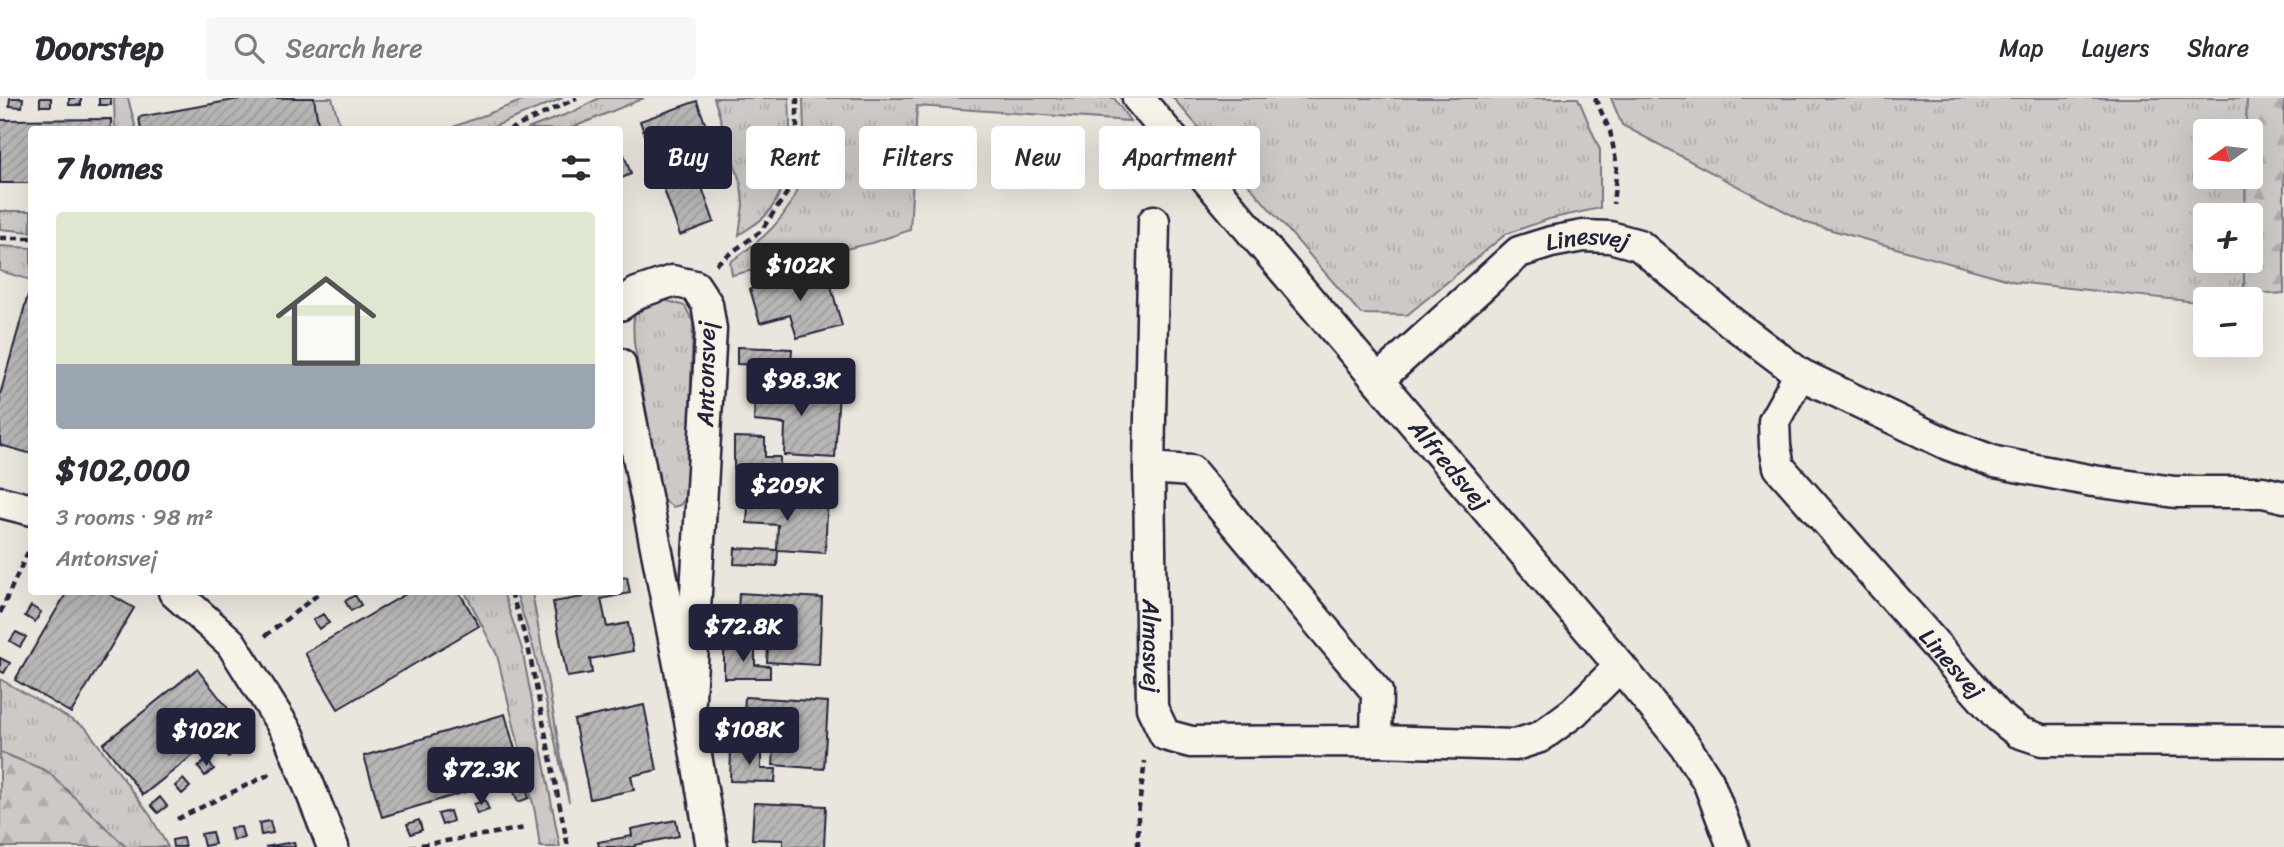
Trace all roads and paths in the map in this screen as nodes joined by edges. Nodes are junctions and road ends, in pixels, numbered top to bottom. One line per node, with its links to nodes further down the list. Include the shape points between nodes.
1 (577, 98): 5 (path)
2 (797, 98): 10 (path, via 789,190 761,231 722,258)
3 (1138, 98): 14 (street, Alfredsvej)
4 (1595, 98): 7 (path, via 1610,131 1616,166)
5 (518, 126)
6 (1154, 221): 15 (street, Almasvej)
7 (1610, 237): 12 (street, Linesvej, via 1639,245); 14 (street, Linesvej, via 1583,236 1519,252)
8 (0, 238): 9 (path)
9 (28, 238)
10 (695, 286): 11 (street, Antonsvej, via 672,281); 26 (street, Antonsvej, via 707,304 710,329)
11 (623, 303)
12 (1800, 374): 16 (street, Linesvej, via 1994,463 2175,492 2263,492); 29 (street, Linesvej, via 1774,421 1779,467 1998,716 2018,732 2042,740)
13 (623, 378): 26 (street, Antonsvej)
14 (1378, 380): 25 (street, Alfredsvej)
15 (1149, 468): 27 (street, Almasvej, via 1152,708); 28 (street, via 1191,471 1377,692)
16 (2284, 497)
17 (0, 502): 18 (street)
18 (28, 509)
19 (28, 552): 23 (path)
20 (177, 595): 24 (street)
21 (317, 595): 24 (path)
22 (512, 595): 35 (path, via 528,646)
23 (0, 613)
24 (240, 656): 30 (street, via 289,735)
25 (1620, 666): 28 (street, via 1574,712 1540,737 1515,745); 38 (street, Alfredsvej, via 1708,781)
26 (689, 715): 36 (street, Antonsvej)
27 (1165, 735): 28 (street, via 1191,743); 37 (path, via 1145,757)
28 (1376, 741)
29 (2284, 741)
30 (299, 760): 31 (path); 33 (street)
31 (177, 819)
32 (525, 828): 34 (path)
33 (333, 847)
34 (409, 847)
35 (568, 847)
36 (712, 847)
37 (1138, 847)
38 (1733, 847)

